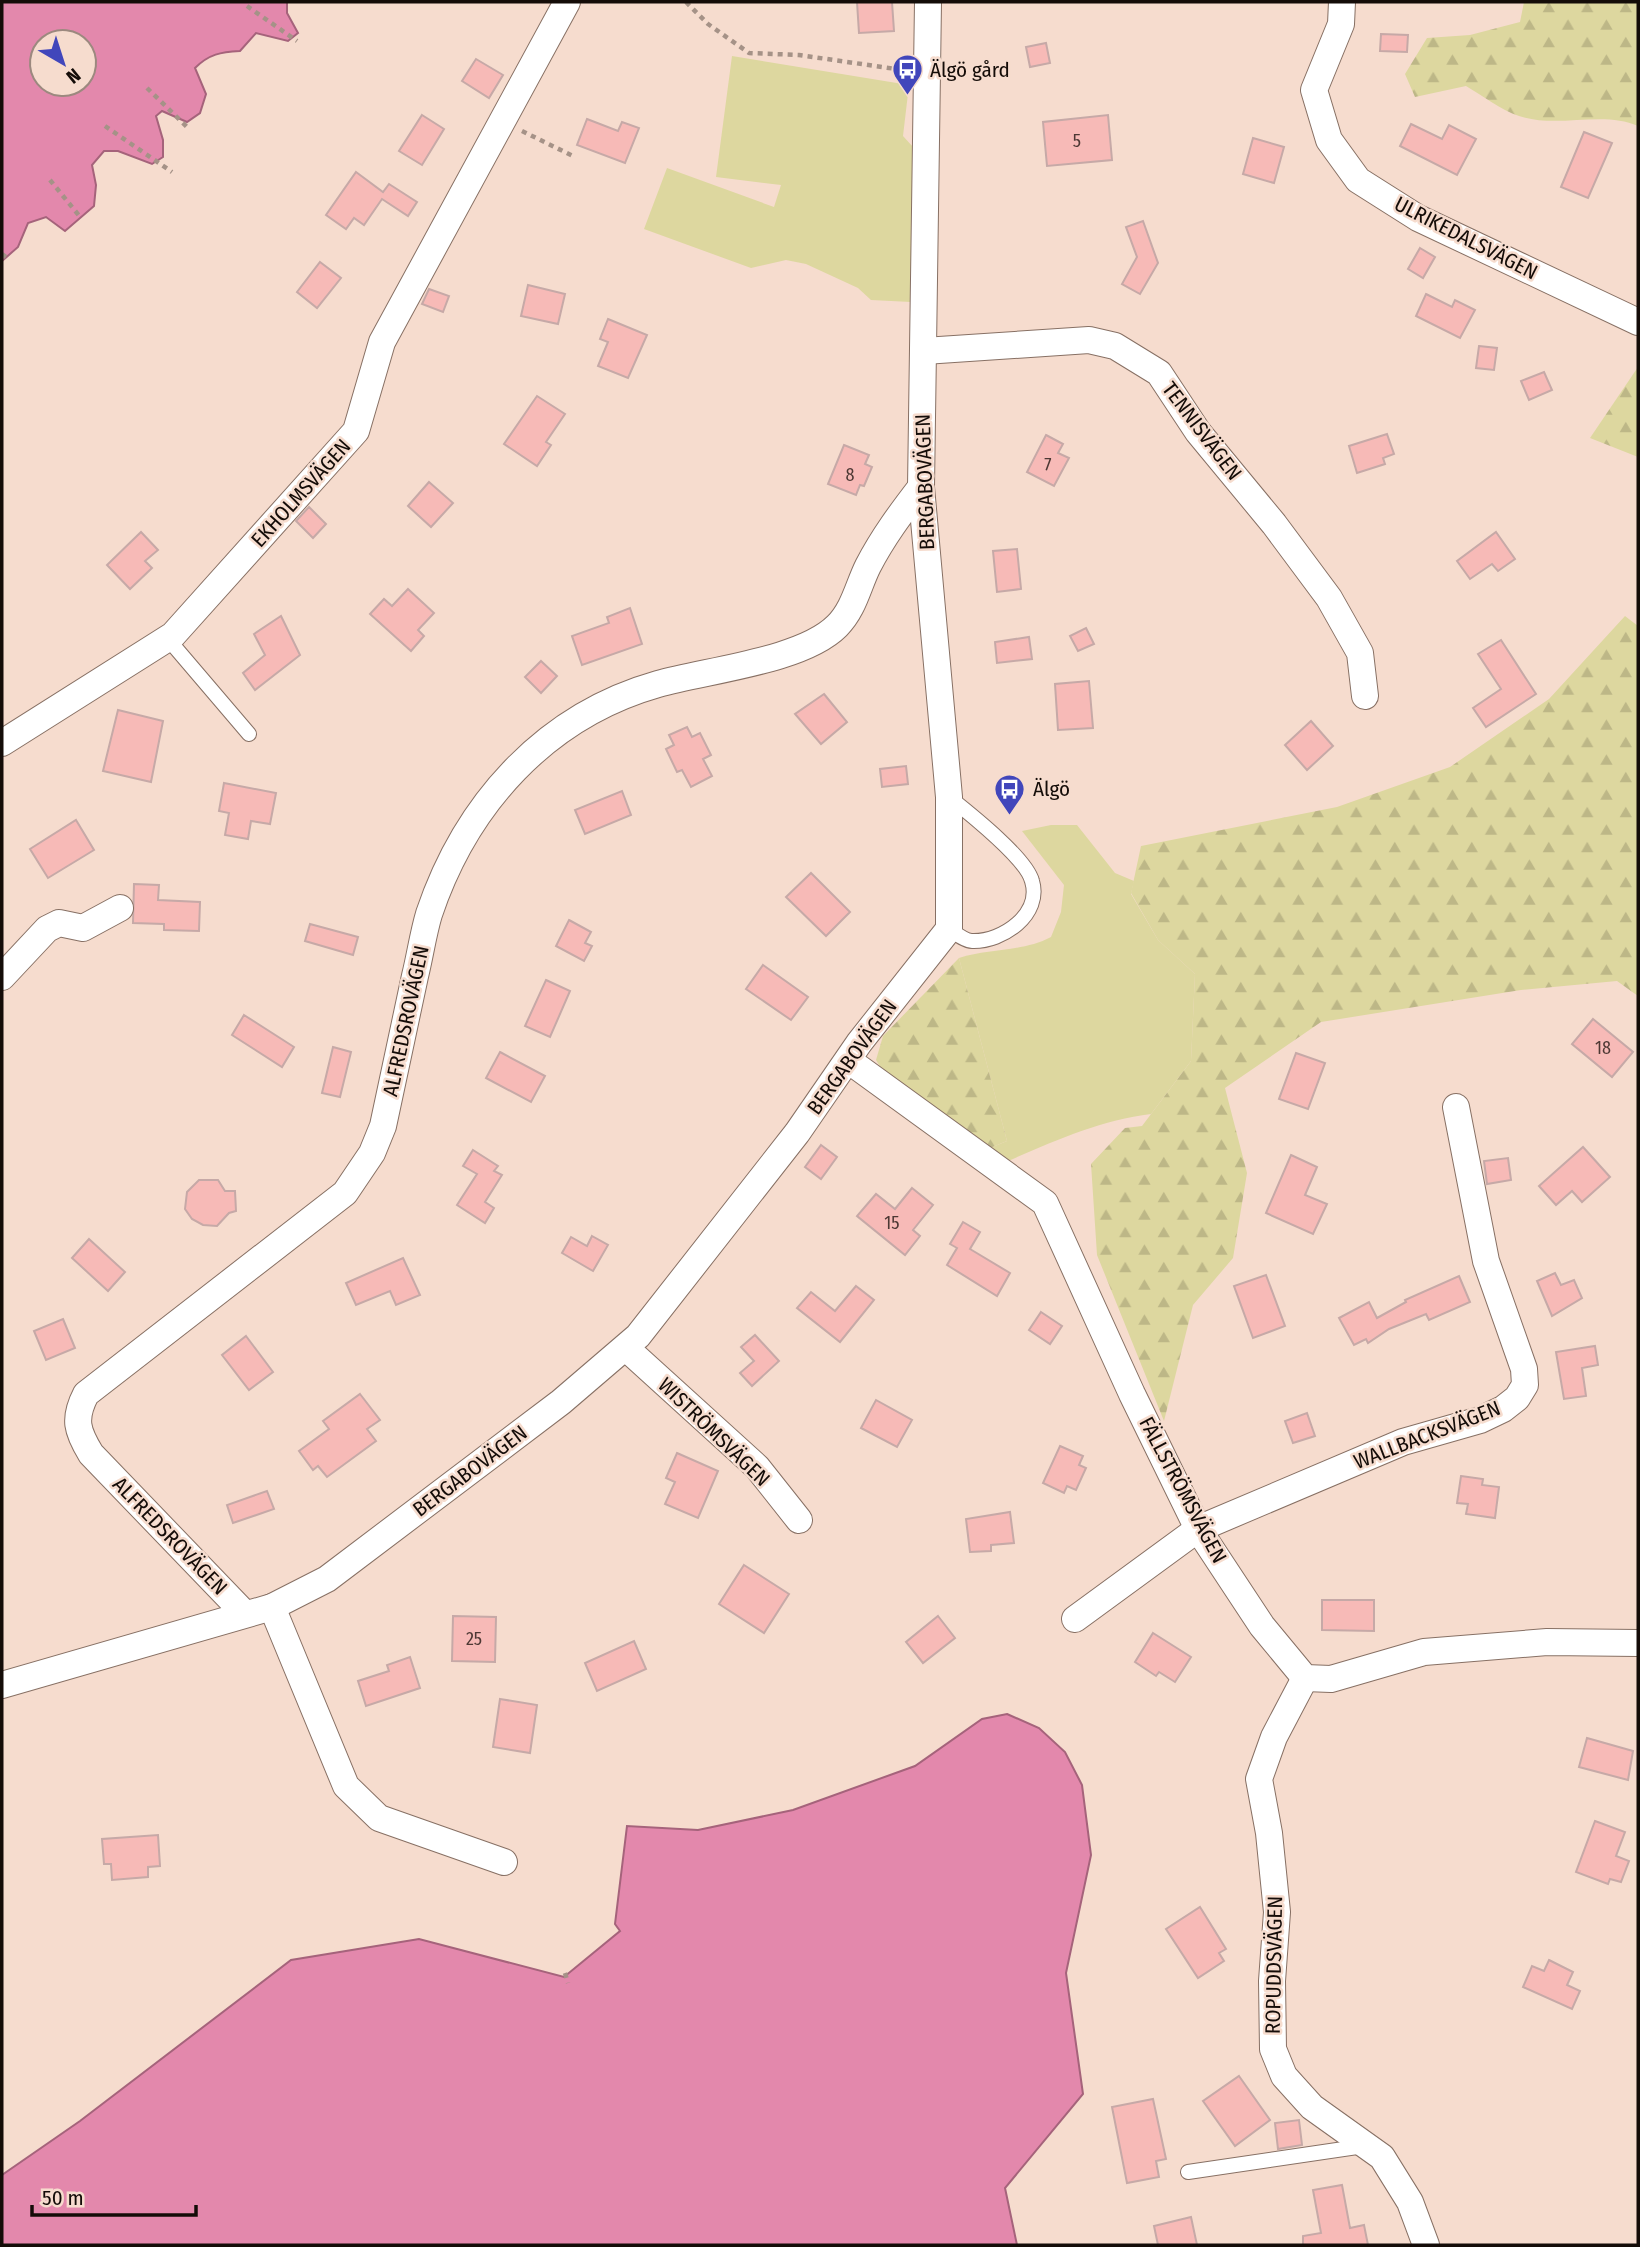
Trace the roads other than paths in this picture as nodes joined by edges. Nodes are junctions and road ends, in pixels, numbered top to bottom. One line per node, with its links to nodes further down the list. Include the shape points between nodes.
1 (567, 2): 7 (street, EKHOLMSVÄGEN, via 382,342 356,430)
2 (928, 2): 5 (street, BERGABOVÄGEN)
3 (1342, 2): 4 (street, ULRIKEDALSVÄGEN, via 1341,24 1314,90 1329,140 1358,180 1418,218)
4 (1638, 323)
5 (924, 351): 6 (street, BERGABOVÄGEN); 8 (street, TENNISVÄGEN, via 1089,340 1115,346 1159,373 1198,432 1329,598 1360,653)
6 (920, 487): 11 (street, BERGABOVÄGEN); 21 (street, ALFREDSROVÄGEN, via 885,534 854,603 837,626 809,647 623,696 545,741 507,775 464,837 429,914 383,1126 372,1153 345,1193 86,1394 78,1410 77,1430 91,1454)
7 (168, 639): 9 (lane); 10 (street, EKHOLMSVÄGEN)
8 (1365, 696)
9 (249, 734)
10 (2, 743)
11 (949, 797): 13 (street, BERGABOVÄGEN); 13 (lane, via 981,822 1032,880 1033,901 1021,922 998,936 971,941)
12 (120, 908): 14 (street, via 83,928 60,923 47,929)
13 (949, 929): 15 (street, BERGABOVÄGEN)
14 (2, 977)
15 (848, 1060): 17 (street, BERGABOVÄGEN, via 797,1133); 19 (street, FÄLLSTRÖMSVÄGEN, via 1045,1203)
16 (1456, 1107): 19 (street, WALLBACKSVÄGEN, via 1486,1261 1524,1369 1525,1385 1517,1398 1480,1420 1403,1442)
17 (626, 1348): 18 (street, WISTRÖMSVÄGEN, via 757,1467); 20 (street, BERGABOVÄGEN, via 327,1579)
18 (799, 1520)
19 (1198, 1529): 22 (street, WALLBACKSVÄGEN); 24 (street, FÄLLSTRÖMSVÄGEN, via 1262,1626)
20 (272, 1607): 21 (street, BERGABOVÄGEN); 26 (street, via 346,1786 379,1818)
21 (245, 1614): 25 (street, BERGABOVÄGEN)
22 (1075, 1619)
23 (1638, 1643): 24 (street, via 1547,1642 1424,1652 1331,1679)
24 (1305, 1678): 27 (street, ROPUDDSVÄGEN, via 1259,1779 1278,1912 1273,2049 1284,2076 1312,2108)
25 (2, 1685)
26 (504, 1862)
27 (1369, 2145): 28 (lane); 29 (street, ROPUDDSVÄGEN, via 1397,2179)
28 (1188, 2172)
29 (1426, 2245)

